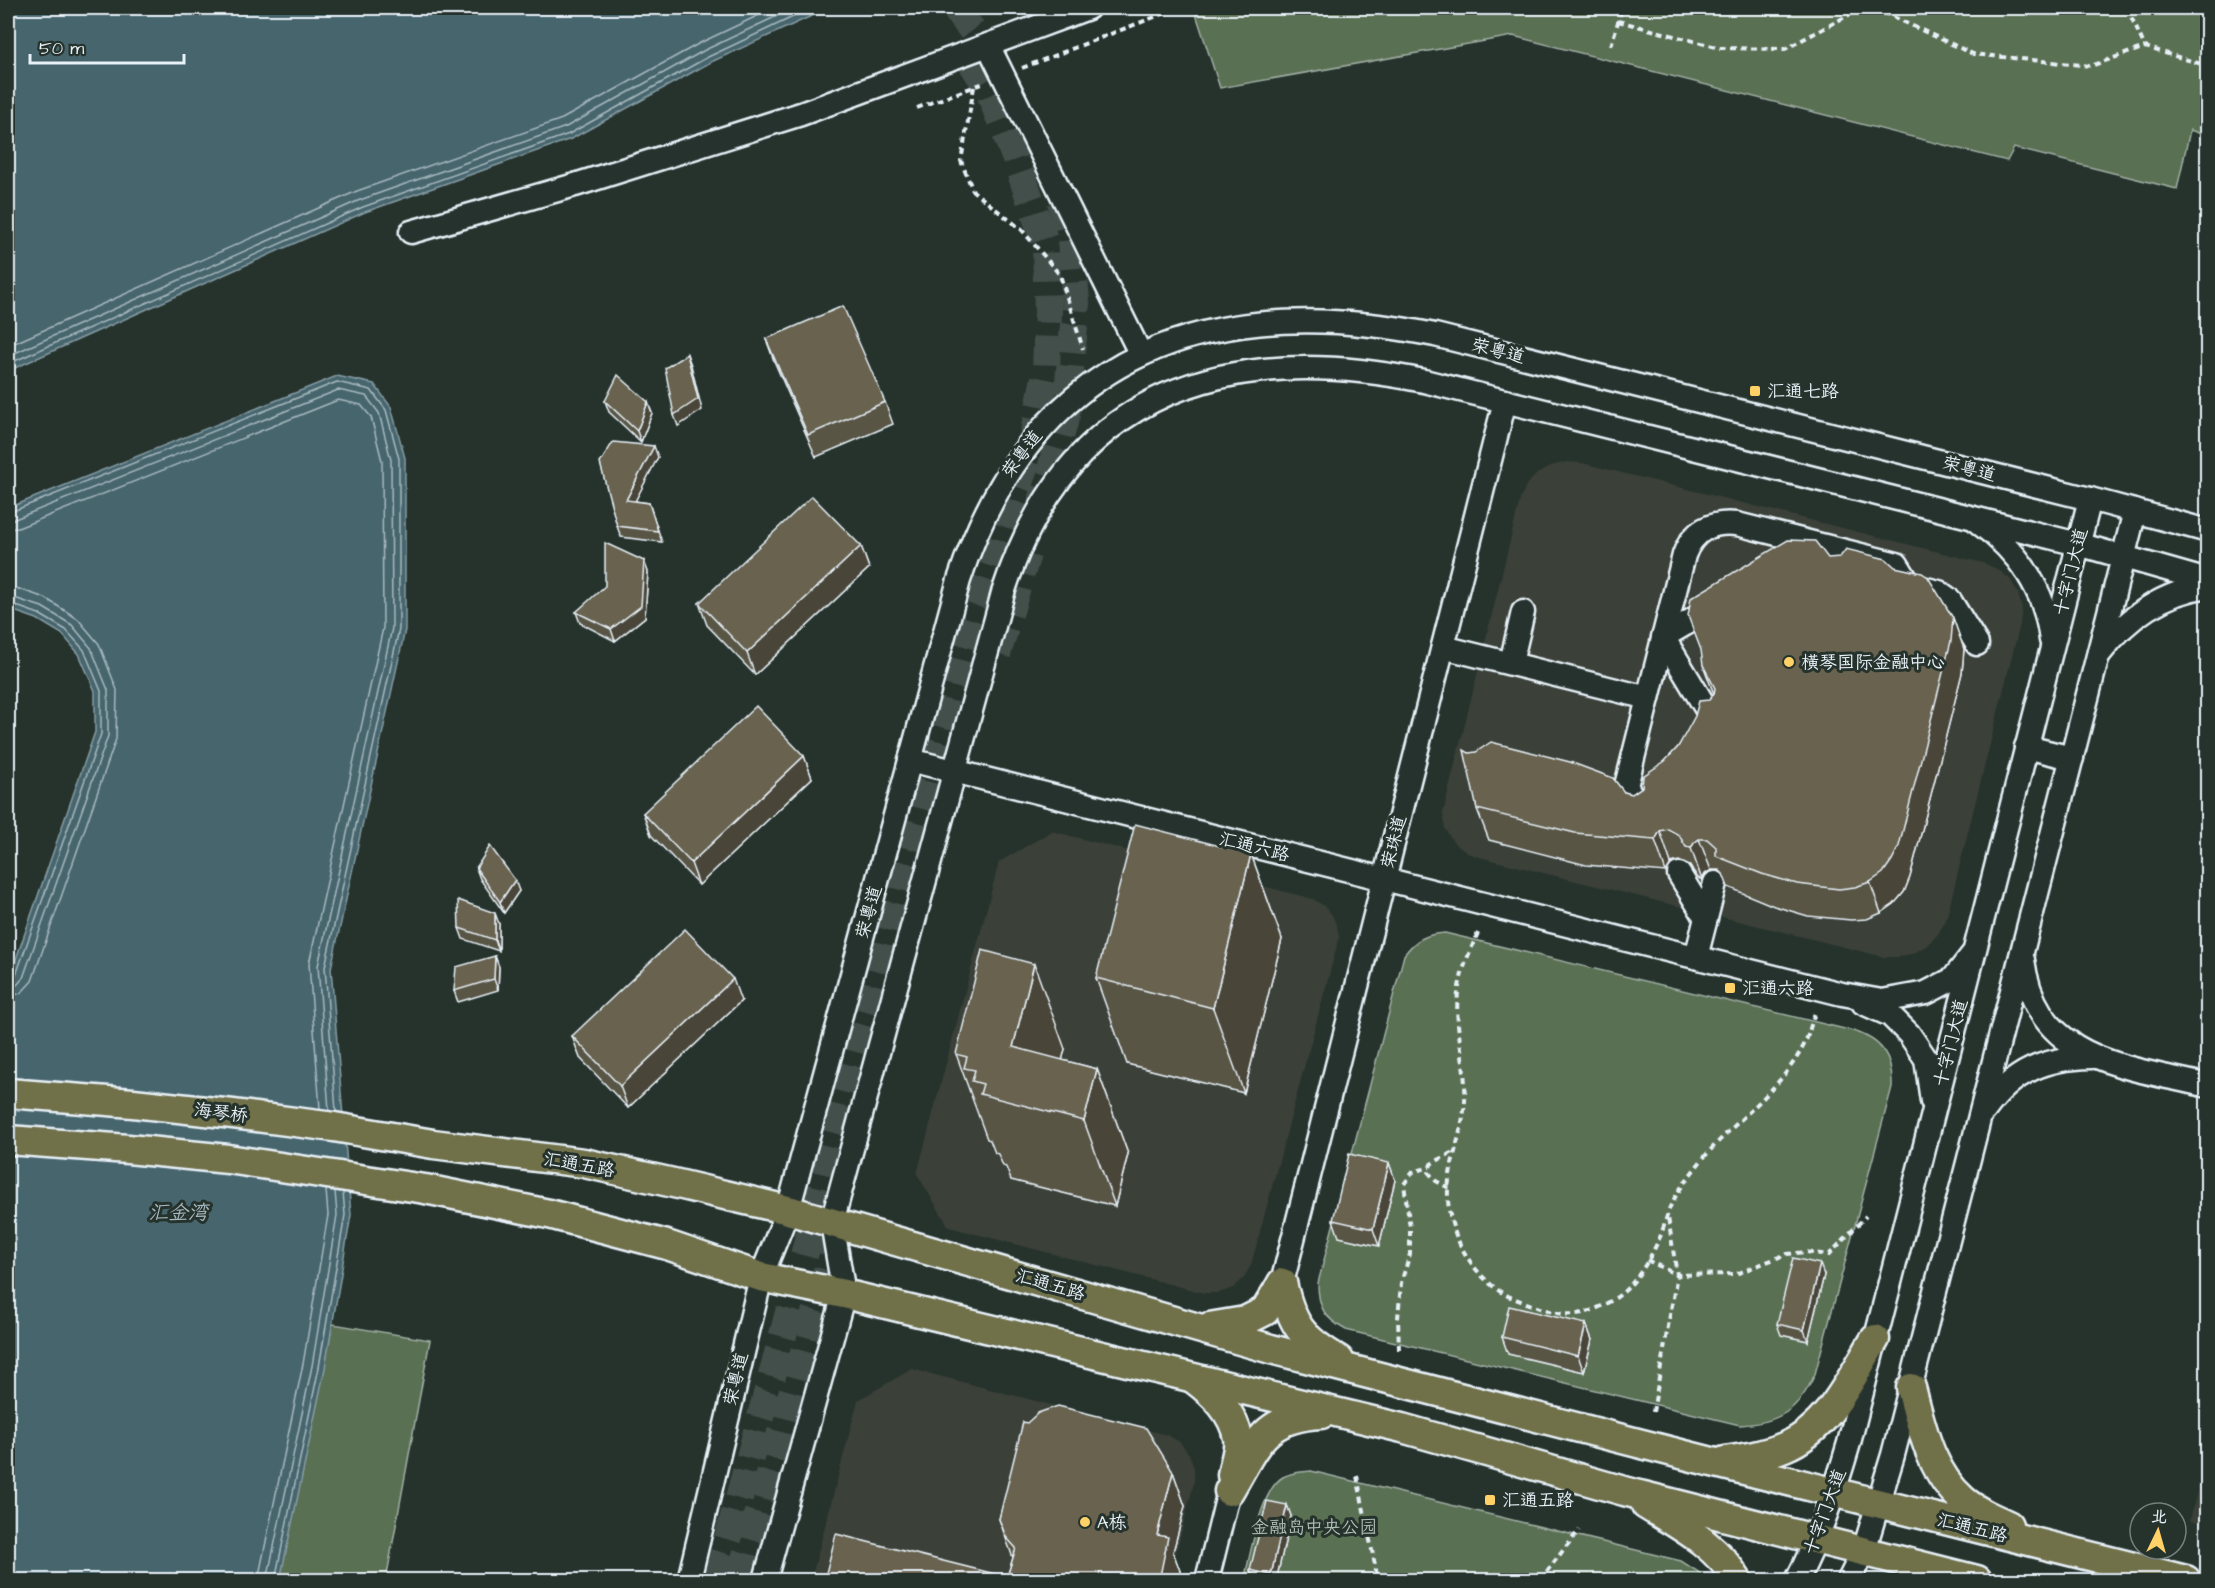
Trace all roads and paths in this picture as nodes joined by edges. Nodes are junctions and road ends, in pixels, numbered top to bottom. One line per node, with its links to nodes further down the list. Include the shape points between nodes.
1 (1088, 8): 8 (street)
2 (1178, 8): 12 (path)
3 (1622, 8): 7 (path)
4 (1862, 8): 7 (path, via 1785,49 1720,48)
5 (1874, 8): 10 (path, via 1973,54 2091,66)
6 (2127, 8): 10 (path)
7 (1618, 21): 9 (path)
8 (988, 45): 16 (street, via 801,114); 18 (street)
9 (1611, 46)
10 (2145, 47): 11 (path)
11 (2208, 66)
12 (1017, 70)
13 (985, 83): 14 (path)
14 (974, 87): 15 (path); 17 (path, via 961,161 974,190 1022,230 1060,275)
15 (917, 108)
16 (411, 232)
17 (1083, 350)
18 (1141, 355): 20 (street, 荣粤道, via 1182,338 1252,324 1322,321 1393,327); 43 (street, 荣粤道, via 1118,366 1061,407 998,488 982,518 959,580)
19 (1505, 401): 22 (street); 35 (street, 荣珠道); 44 (street, via 1386,373 1289,368 1196,383 1168,393 1116,422 1072,464 1048,495 1024,538 1004,593)
20 (2090, 499): 21 (street, 荣粤道); 24 (street, 十字门大道)
21 (2135, 512): 23 (street); 26 (street)
22 (1972, 518): 24 (street); 36 (street, via 1997,536 2025,567 2044,605)
23 (2208, 531)
24 (2078, 544): 26 (street); 36 (street, 十字门大道)
25 (1822, 545): 27 (street); 28 (street); 33 (street, via 1737,524 1708,526 1687,546); 34 (street, via 1897,564 1905,588 1939,592 1949,599)
26 (2123, 557): 29 (street); 37 (street)
27 (1790, 562)
28 (1840, 570)
29 (2208, 581)
30 (2208, 586): 37 (street, via 2178,593 2141,612)
31 (1731, 596): 33 (street)
32 (1523, 612): 38 (street)
33 (1664, 637): 39 (street); 40 (street)
34 (1977, 644)
35 (1443, 647): 38 (street); 49 (street, 荣珠道)
36 (2052, 647): 41 (street, 十字门大道)
37 (2097, 658): 42 (street)
38 (1510, 663): 39 (street)
39 (1648, 698): 46 (street)
40 (1713, 720)
41 (2026, 747): 42 (street); 53 (street, 十字门大道)
42 (2072, 758): 54 (street)
43 (910, 760): 44 (street, 汇通六路); 68 (street, 荣粤道)
44 (955, 772): 49 (street, 汇通六路); 71 (street)
45 (1604, 781): 46 (street)
46 (1626, 786): 47 (street)
47 (1642, 812)
48 (1679, 874): 51 (street)
49 (1384, 880): 55 (street, 汇通六路); 75 (street, 荣珠道)
50 (1714, 883): 51 (street)
51 (1706, 918): 55 (street)
52 (1478, 933): 65 (path, via 1464,963 1458,994 1465,1103)
53 (1974, 953): 56 (street, 汇通六路, via 1953,979 1926,993 1882,1001); 61 (street, 十字门大道)
54 (2022, 953): 58 (street, via 2025,979 2050,1027 2070,1045); 62 (street)
55 (1696, 957): 56 (street, 汇通六路)
56 (1842, 994): 61 (street, 汇通六路, via 1890,1015 1909,1034 1926,1059)
57 (1815, 1013): 69 (path, via 1805,1043 1787,1071 1704,1157 1679,1190)
58 (2094, 1058): 59 (street); 62 (street, via 2067,1058 2041,1064 2017,1076 1996,1094)
59 (2208, 1086)
60 (8, 1094): 64 (main road, 海琴桥, via 233,1114)
61 (1934, 1111): 78 (street, 十字门大道)
62 (1980, 1116): 82 (street)
63 (8, 1140): 74 (main road, via 228,1159 425,1189 549,1214 667,1245)
64 (433, 1144): 68 (main road, 汇通五路, via 584,1163)
65 (1454, 1152): 66 (path); 67 (path)
66 (1430, 1167): 67 (path, via 1429,1173 1436,1181); 79 (path, via 1413,1172 1404,1184 1410,1254 1401,1283)
67 (1449, 1188): 72 (path, via 1451,1220 1459,1243 1481,1274 1504,1293 1534,1306 1566,1316 1588,1312 1616,1298 1637,1278)
68 (788, 1210): 71 (main road, 汇通五路); 74 (street, 荣粤道)
69 (1668, 1215): 72 (path); 73 (path)
70 (1866, 1216): 73 (path, via 1829,1255 1787,1254 1736,1274)
71 (832, 1222): 76 (street); 77 (main road, 汇通五路)
72 (1647, 1260): 73 (path)
73 (1677, 1275): 83 (path)
74 (761, 1277): 76 (main road); 95 (street, 荣粤道)
75 (1282, 1283): 77 (main road, via 1265,1311 1245,1321); 80 (main road, via 1289,1313 1301,1332 1322,1350)
76 (844, 1294): 81 (main road); 96 (street)
77 (1200, 1328): 80 (main road, 汇通五路)
78 (1875, 1339): 85 (main road, via 1831,1410 1803,1437 1767,1453); 89 (street, 十字门大道)
79 (1399, 1350)
80 (1359, 1371): 85 (main road, 汇通五路)
81 (1190, 1376): 84 (main road); 87 (main road, via 1212,1392 1226,1409 1238,1439)
82 (1911, 1388): 90 (street); 93 (main road, via 1930,1453 1950,1486 1979,1512)
83 (1653, 1412)
84 (1337, 1413): 87 (main road, via 1290,1417 1273,1426 1259,1441); 88 (main road)
85 (1716, 1463): 89 (main road, 汇通五路)
86 (1357, 1476): 98 (path)
87 (1229, 1491): 97 (street)
88 (1624, 1491): 92 (main road); 100 (main road, via 1713,1549)
89 (1834, 1493): 90 (main road, 汇通五路); 92 (street, 十字门大道)
90 (1880, 1504): 93 (main road, 汇通五路); 94 (street)
91 (1579, 1530): 99 (path)
92 (1817, 1539): 94 (main road); 101 (street, 十字门大道)
93 (2055, 1549): 104 (main road, 汇通五路)
94 (1864, 1551): 102 (street); 103 (main road)
95 (689, 1581)
96 (765, 1581)
97 (1207, 1581)
98 (1378, 1581)
99 (1540, 1581)
100 (1737, 1581)
101 (1797, 1581)
102 (1849, 1581)
103 (1977, 1581)
104 (2186, 1581)

